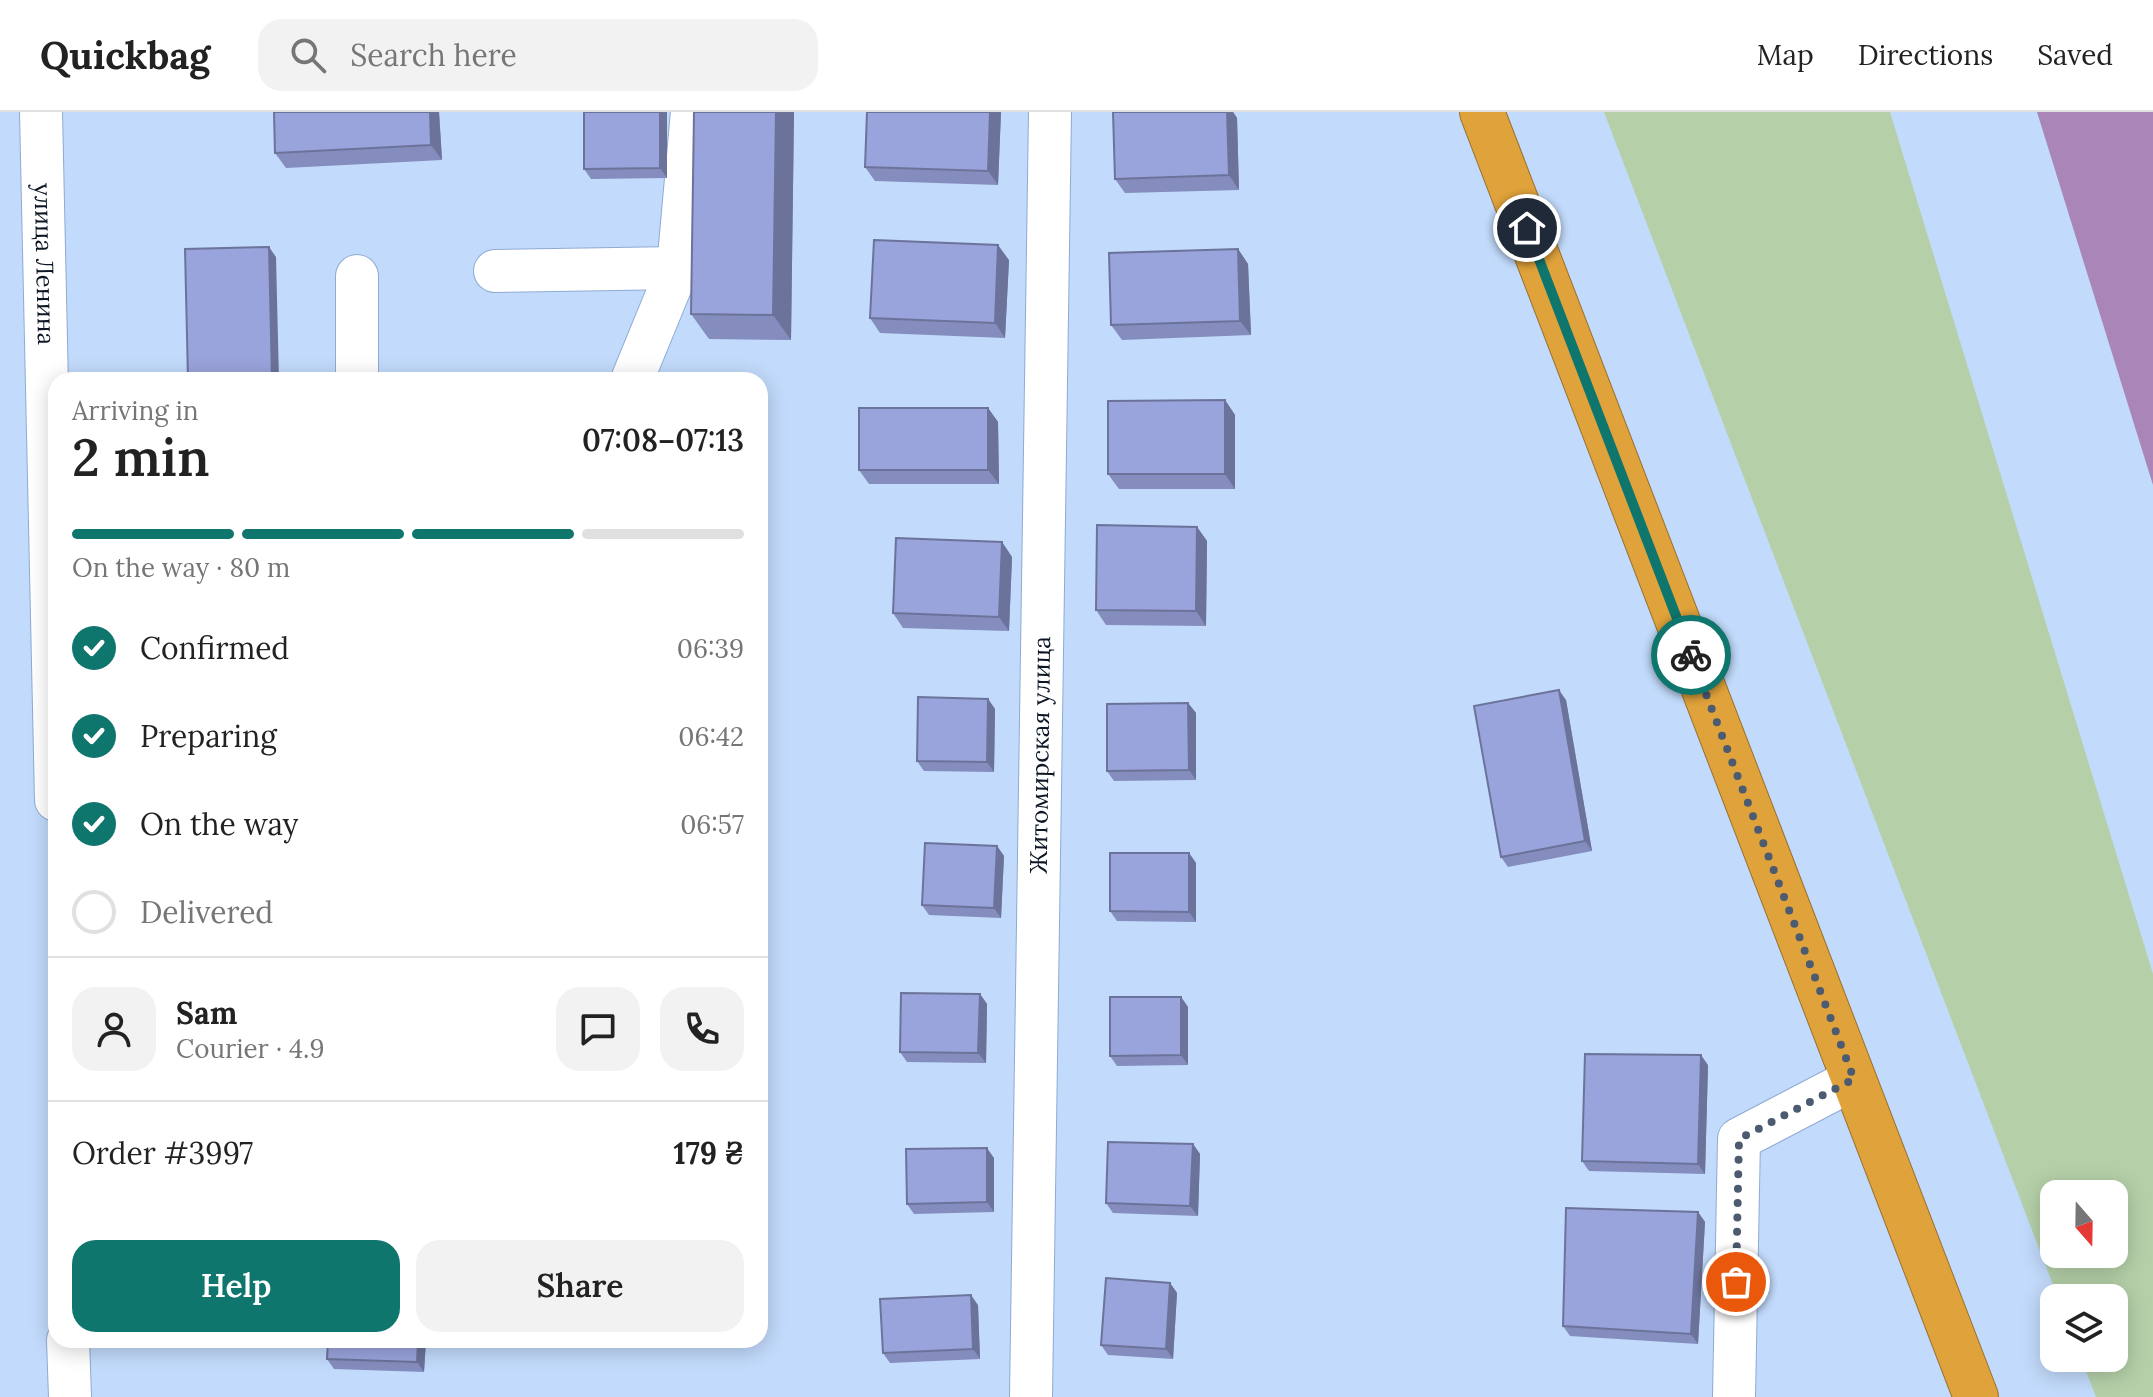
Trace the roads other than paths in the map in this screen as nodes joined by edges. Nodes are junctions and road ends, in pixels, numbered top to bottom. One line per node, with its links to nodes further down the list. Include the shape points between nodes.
1 (41, 112): 8 (street, улица Ленина)
2 (692, 112): 5 (street)
3 (1050, 112): 14 (street, Житомирская улица)
4 (1482, 112): 11 (highway)
5 (678, 268): 6 (street); 10 (street)
6 (495, 271)
7 (357, 276): 9 (street)
8 (48, 372)
9 (357, 372)
10 (635, 372)
11 (1854, 1079): 15 (street, via 1739,1139); 16 (highway)
12 (68, 1348): 13 (street)
13 (70, 1397)
14 (1031, 1397)
15 (1734, 1397)
16 (1976, 1397)

